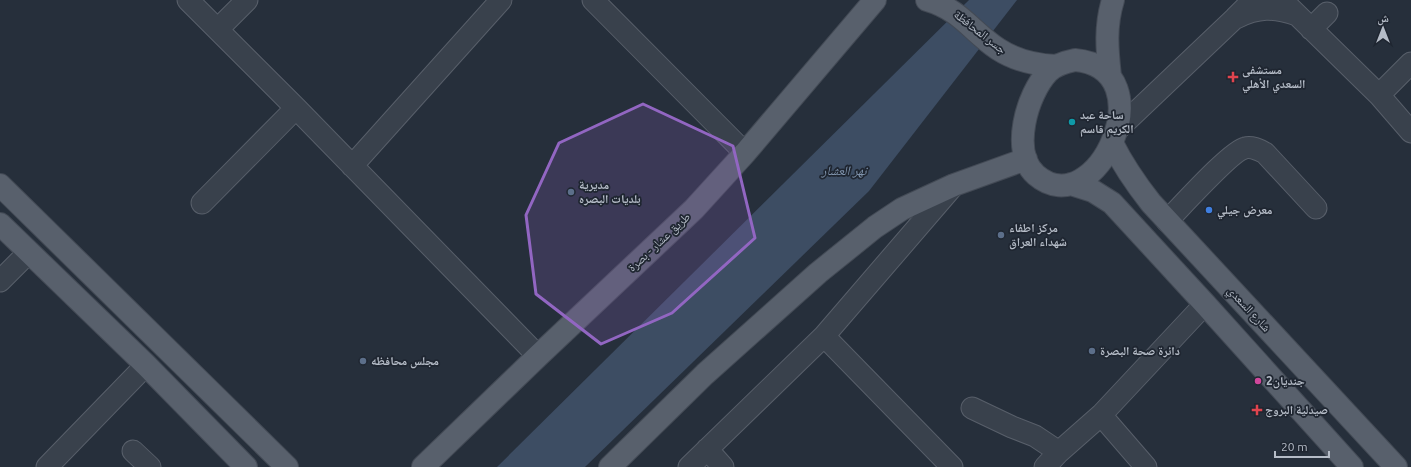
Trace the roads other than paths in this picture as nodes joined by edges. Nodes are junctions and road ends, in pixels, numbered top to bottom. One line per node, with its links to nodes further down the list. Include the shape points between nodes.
1 (188, 0): 13 (street)
2 (247, 0): 13 (street)
3 (501, 0): 23 (street)
4 (593, 0): 21 (street)
5 (927, 0): 15 (main road, جسر المحافظة, via 939,3 954,12 1008,55 1031,63)
6 (1113, 0): 16 (main road, via 1109,11 1106,43)
7 (1250, 0): 11 (street)
8 (1282, 0): 12 (street)
9 (877, 2): 21 (main road, طريق عشار - بصرة)
10 (1327, 13): 12 (street)
11 (1235, 18): 12 (street, via 1247,12 1272,9 1285,10); 20 (street)
12 (1304, 22): 17 (street)
13 (218, 29): 18 (street)
14 (1411, 63): 17 (street)
15 (1056, 66): 16 (main road, via 1075,60 1085,61 1095,63); 22 (main road, via 1042,80 1028,108 1023,135)
16 (1110, 76): 20 (main road, via 1118,92 1118,117)
17 (1379, 95): 19 (street)
18 (296, 108): 23 (street); 27 (street)
19 (1411, 132)
20 (1114, 137): 24 (main road, via 1098,166); 29 (main road, شارع السعدي, via 1123,164)
21 (745, 153): 35 (main road, طريق عشار - بصرة, via 694,209)
22 (1026, 159): 24 (main road, via 1036,175 1044,180 1052,184); 26 (main road)
23 (352, 166): 35 (street)
24 (1072, 184): 33 (main road, via 1093,191 1112,204)
25 (0, 185): 45 (main road)
26 (954, 185): 34 (street); 47 (main road, via 902,209 875,227 818,273 705,374)
27 (202, 203)
28 (1316, 208): 29 (street, via 1265,152 1255,148 1244,148 1228,160)
29 (1167, 221): 53 (main road, شارع السعدي)
30 (0, 224): 31 (main road)
31 (29, 252): 32 (street); 36 (main road)
32 (0, 281)
33 (1205, 304): 38 (street); 52 (main road)
34 (824, 336): 39 (street); 50 (street)
35 (538, 356): 46 (main road, طريق عشار - بصرة)
36 (146, 365): 42 (street); 44 (main road)
37 (972, 408): 41 (street, via 1035,436)
38 (1101, 415): 41 (street); 51 (street)
39 (707, 449): 48 (street); 49 (street)
40 (133, 451): 43 (street)
41 (1052, 460)
42 (57, 464)
43 (150, 467)
44 (246, 467)
45 (287, 467)
46 (424, 467)
47 (610, 467)
48 (688, 467)
49 (723, 467)
50 (952, 467)
51 (1146, 467)
52 (1352, 467)
53 (1396, 467)

